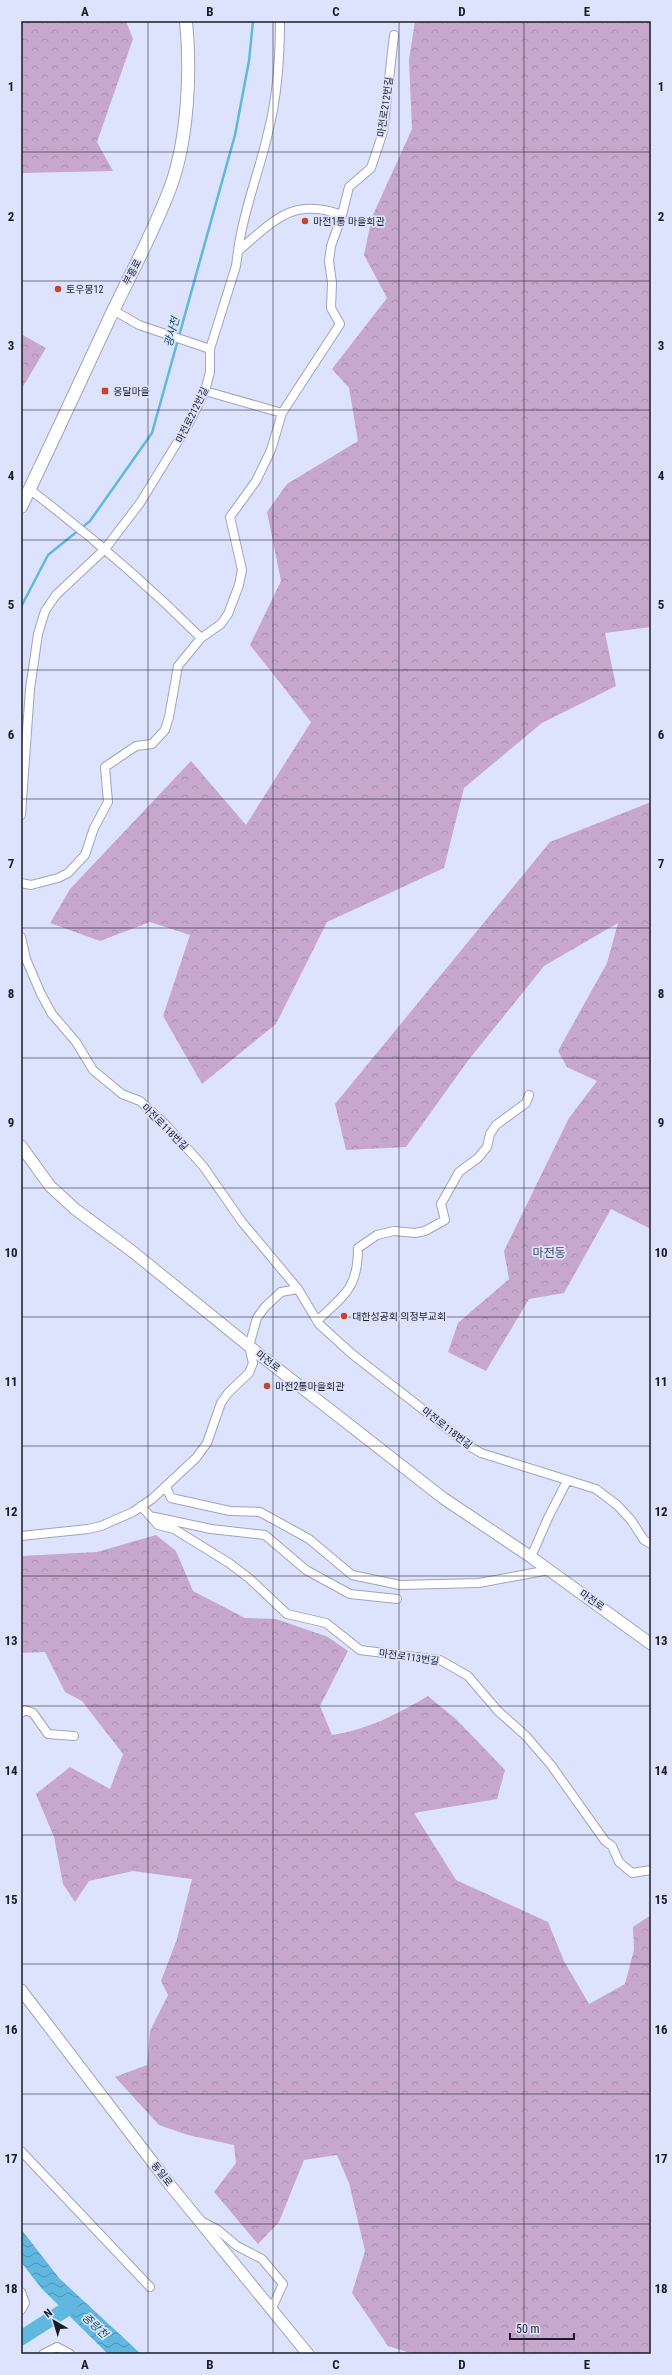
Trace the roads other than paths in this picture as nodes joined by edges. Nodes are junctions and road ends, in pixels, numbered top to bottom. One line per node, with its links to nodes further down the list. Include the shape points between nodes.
1 (186, 21): 6 (main road, 부흥로, via 186,98 176,165 146,246)
2 (280, 21): 5 (street, 마전로212번길, via 269,132 241,225)
3 (394, 35): 4 (street, 마전로212번길, via 383,132 371,168 349,187)
4 (342, 215): 5 (street, via 317,208 301,208 279,217); 9 (street, 마전로212번길, via 331,246 329,261 332,283 331,308 340,324)
5 (238, 251): 7 (street, 마전로212번길, via 236,266)
6 (114, 310): 7 (street, via 139,325); 10 (main road, 부흥로)
7 (210, 349): 8 (street, 마전로212번길, via 210,372)
8 (205, 391): 9 (street); 12 (street, 마전로212번길, via 176,448 140,503)
9 (282, 413): 13 (street, 마전로212번길, via 271,450 256,481 230,517 242,570 237,592 221,624)
10 (29, 489): 11 (main road, 부흥로); 12 (street)
11 (21, 507)
12 (102, 547): 13 (street, via 167,604); 14 (street, 마전로212번길, via 56,596 45,611 38,634 30,689)
13 (201, 638): 15 (street, 마전로212번길, via 178,666 165,730 152,744 136,746 105,767 108,802 94,828 86,855 68,873 58,878 31,885)
14 (21, 815)
15 (21, 883)
16 (21, 937): 19 (street, 마전로118번길, via 26,959 40,994 52,1014 76,1042 93,1070 122,1094 140,1101 166,1125 203,1166 242,1222)
17 (529, 1096): 20 (street, via 526,1103 496,1125 482,1154 459,1172 441,1204 445,1220 424,1231 386,1233 364,1243 358,1248 354,1283)
18 (21, 1146): 21 (street, 마전로, via 50,1186 75,1209 133,1252)
19 (298, 1289): 20 (street, 마전로118번길); 21 (street, via 281,1292 265,1307 257,1318)
20 (317, 1321): 22 (street, 마전로118번길, via 352,1354 471,1447 481,1453)
21 (249, 1346): 23 (street, via 253,1363 242,1382 228,1393 221,1404 208,1443); 28 (street, 마전로, via 443,1498)
22 (568, 1481): 27 (street, 마전로118번길, via 596,1489 617,1505 644,1540); 28 (street)
23 (166, 1486): 24 (street); 29 (street, via 171,1498 188,1504 230,1511 260,1512 309,1539 352,1575 400,1585 440,1584 479,1583)
24 (141, 1506): 25 (street, 마전로113번길); 26 (street, via 101,1526)
25 (150, 1516): 30 (street, via 211,1529 265,1535 306,1570 350,1594); 34 (street, 마전로113번길, via 158,1525 174,1529 229,1563 287,1614 326,1623 360,1650 440,1660 468,1676 551,1765 605,1841 612,1846 619,1862 632,1873)
26 (21, 1536)
27 (651, 1544)
28 (531, 1557): 29 (street, 마전로)
29 (550, 1570): 31 (street, 마전로)
30 (396, 1599)
31 (651, 1644)
32 (21, 1713): 33 (street, via 25,1710 33,1713 48,1734)
33 (74, 1736)
34 (651, 1870)
35 (21, 1990): 37 (street, 동일로, via 170,2185)
36 (21, 2151): 38 (street)
37 (203, 2222): 40 (street, 동일로); 40 (street, via 218,2230 237,2246 262,2259 277,2274 283,2284)
38 (150, 2287)
39 (21, 2292): 41 (street, via 25,2304)
40 (272, 2308): 44 (street, 동일로)
41 (21, 2310)
42 (43, 2354): 43 (street, via 57,2347)
43 (70, 2354)
44 (308, 2354)

